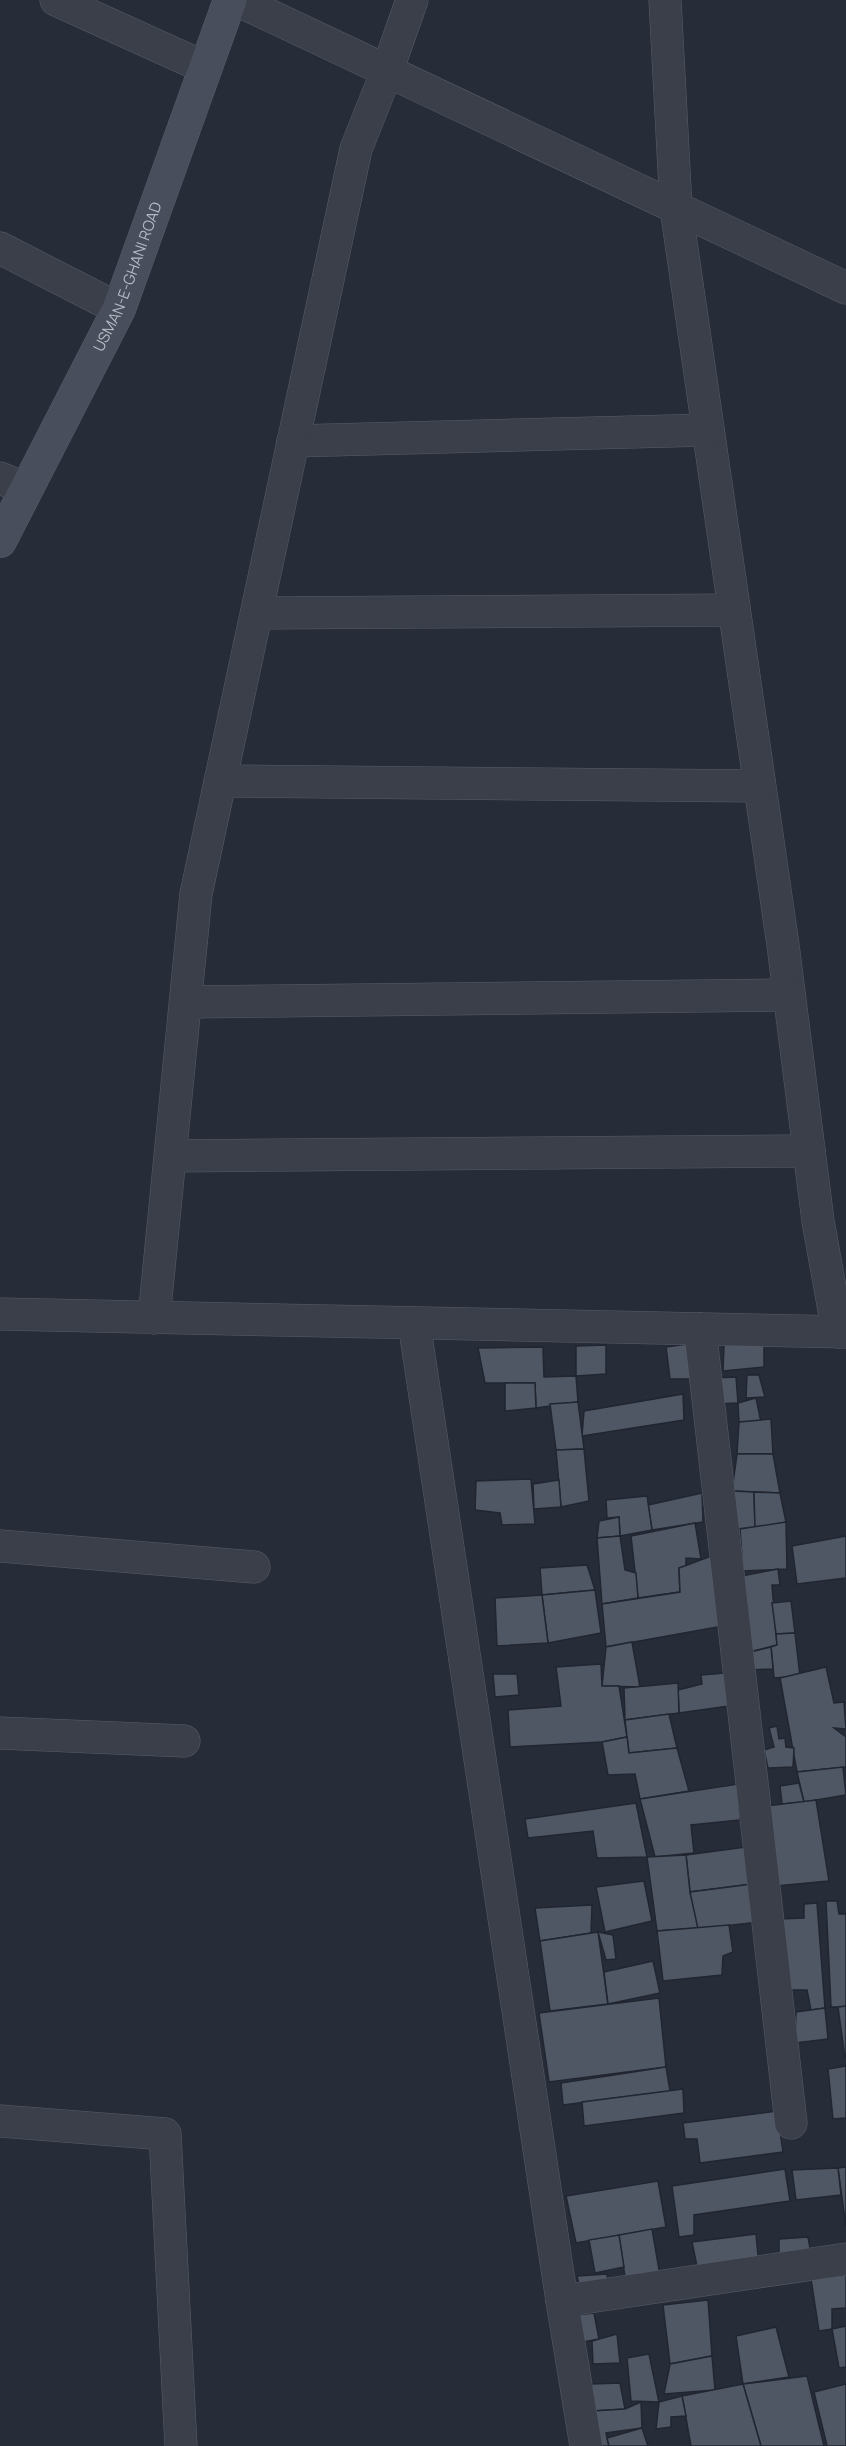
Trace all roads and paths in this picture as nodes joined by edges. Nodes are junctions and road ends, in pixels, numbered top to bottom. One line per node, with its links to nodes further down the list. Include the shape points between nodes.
1 (56, 0): 6 (street)
2 (230, 0): 6 (main road, USMAN-E-GHANI ROAD)
3 (237, 0): 7 (street)
4 (412, 0): 7 (street)
5 (665, 0): 8 (street)
6 (206, 69): 11 (main road, USMAN-E-GHANI ROAD)
7 (387, 71): 8 (street); 13 (street, via 356,149)
8 (676, 208): 10 (street); 12 (street)
9 (0, 248): 11 (street)
10 (846, 288)
11 (119, 309): 14 (main road, USMAN-E-GHANI ROAD)
12 (708, 430): 13 (street); 16 (street)
13 (293, 441): 17 (street)
14 (13, 483): 15 (main road, USMAN-E-GHANI ROAD)
15 (0, 541)
16 (734, 610): 17 (street); 19 (street)
17 (256, 613): 18 (street)
18 (220, 781): 19 (street); 21 (street, via 196,894)
19 (759, 786): 20 (street)
20 (789, 995): 21 (street); 22 (street)
21 (186, 1002): 23 (street)
22 (809, 1151): 23 (street); 28 (street, via 818,1221)
23 (171, 1156): 25 (street)
24 (0, 1314): 25 (street)
25 (154, 1318): 26 (street)
26 (414, 1323): 27 (street); 36 (street)
27 (700, 1329): 28 (street); 34 (street)
28 (842, 1332)
29 (0, 1546): 30 (street)
30 (254, 1567)
31 (0, 1733): 32 (street)
32 (184, 1741)
33 (0, 2121): 37 (street, via 165,2134)
34 (791, 2123)
35 (846, 2259): 36 (street)
36 (562, 2301): 38 (street)
37 (181, 2446)
38 (586, 2446)

